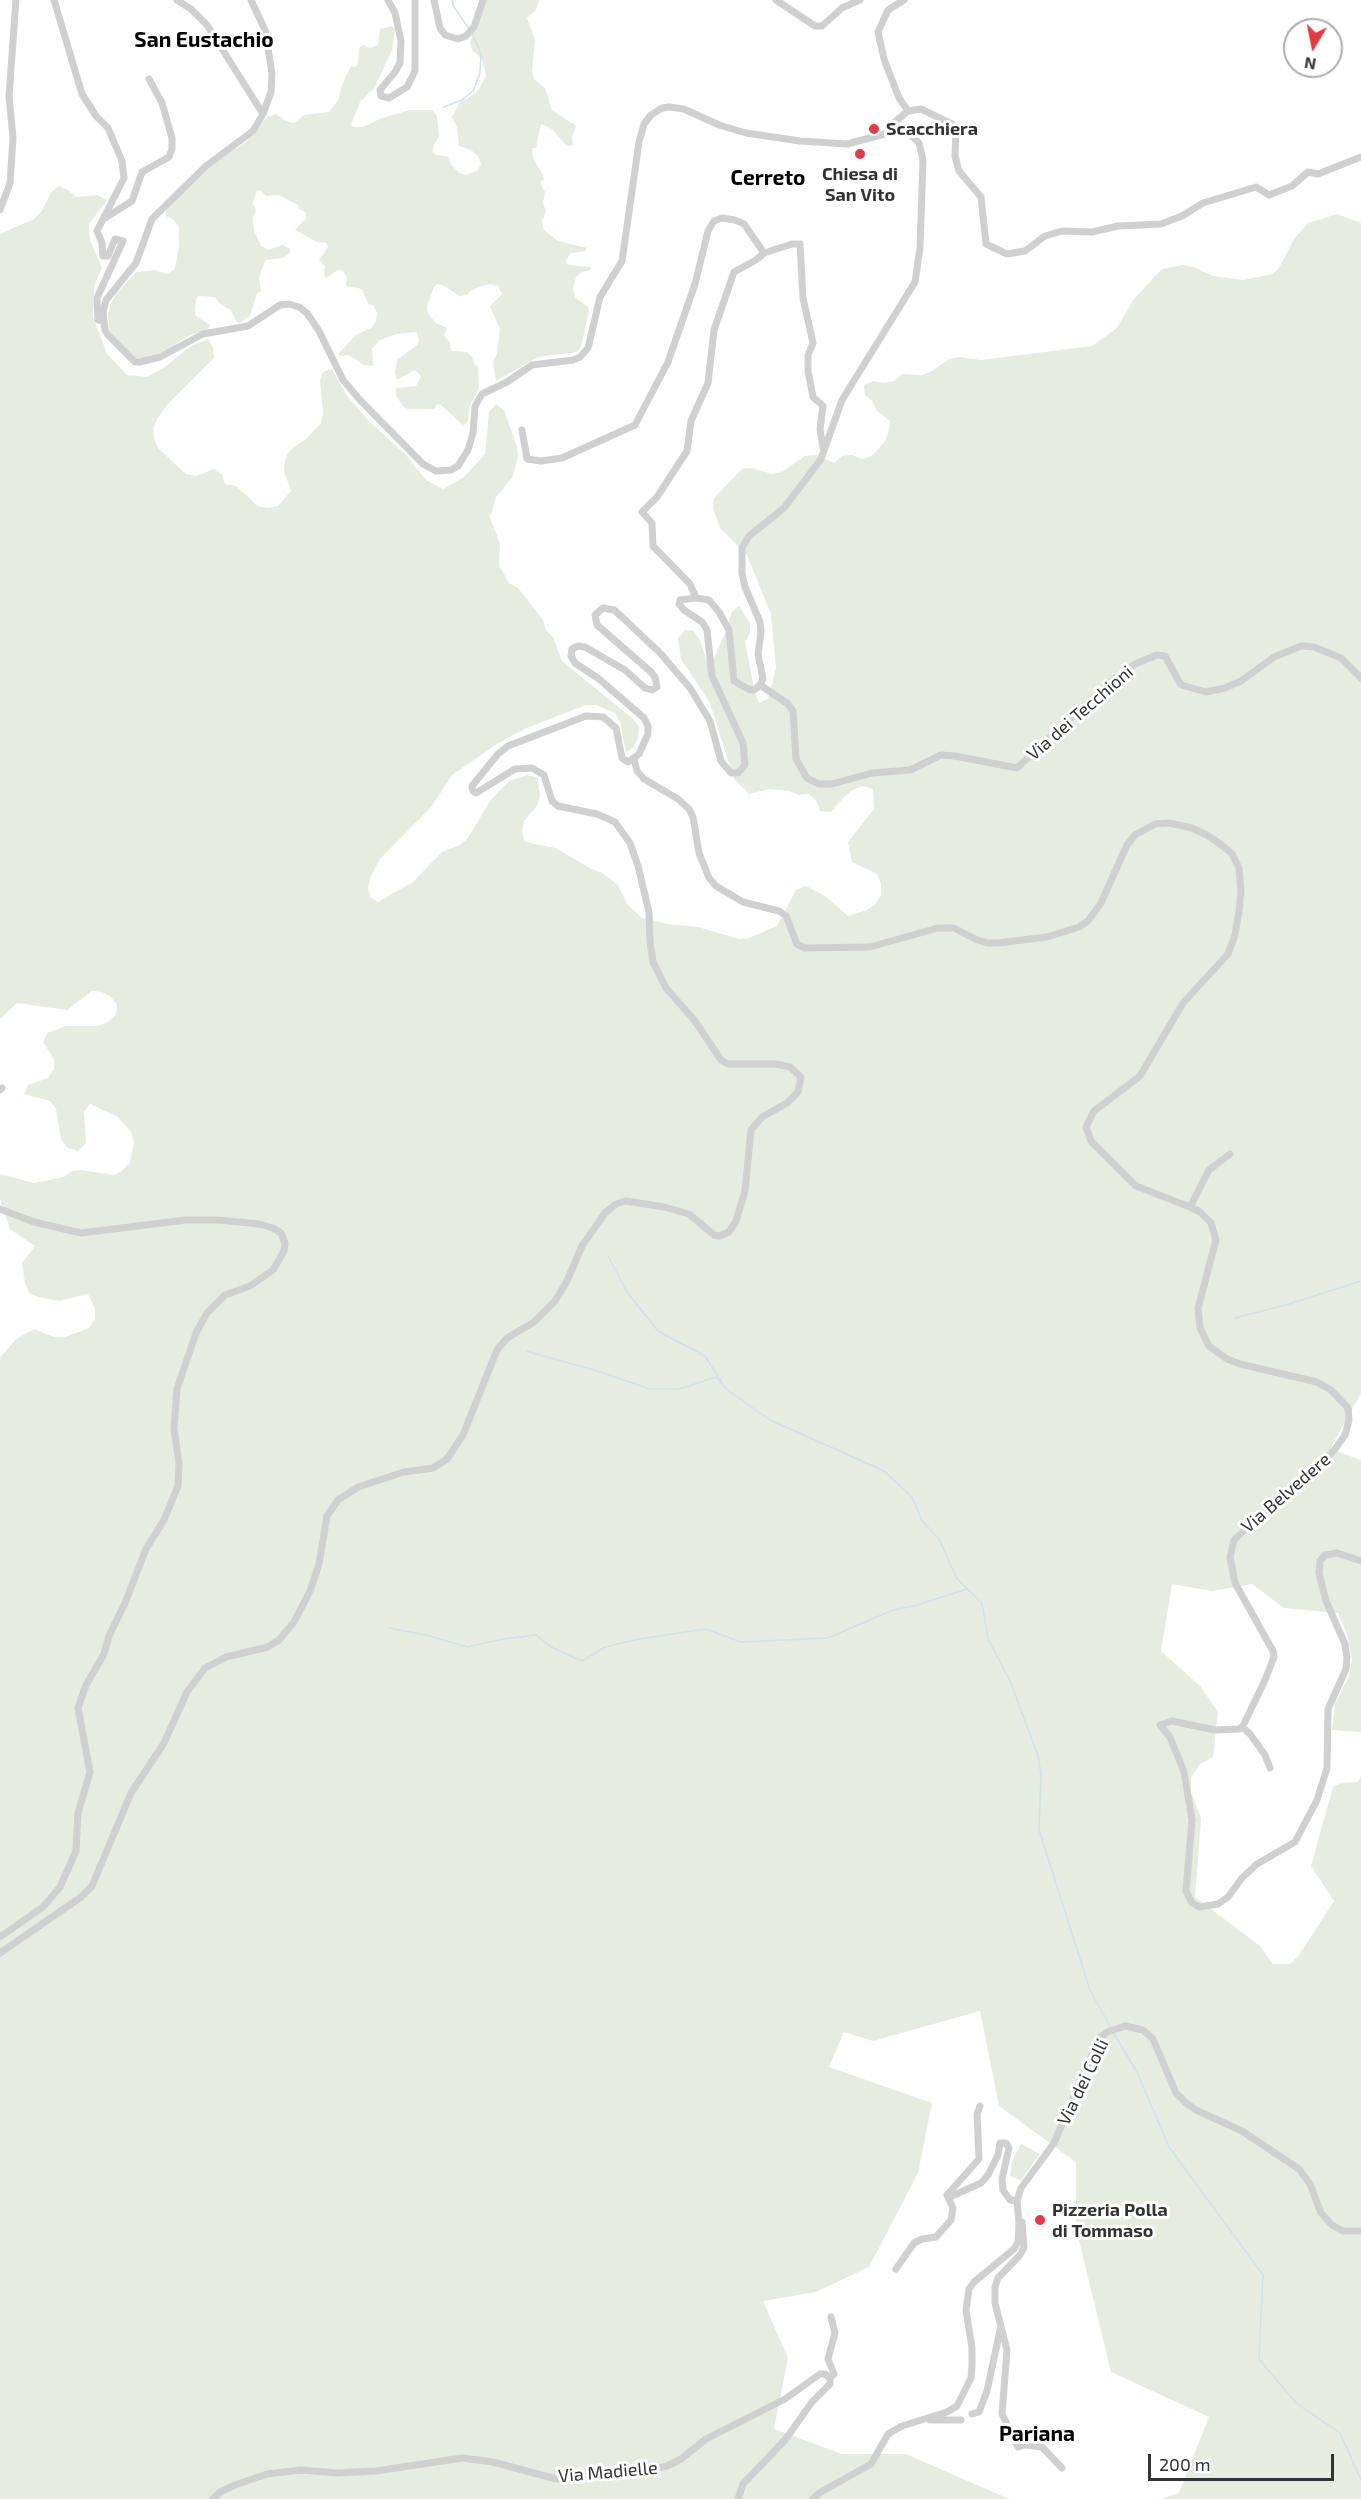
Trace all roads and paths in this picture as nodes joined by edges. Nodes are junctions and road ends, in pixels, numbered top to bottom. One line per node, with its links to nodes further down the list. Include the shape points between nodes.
1 (16, 0): 17 (street, via 9,96 13,138 10,183)
2 (54, 0): 18 (street, via 82,94 108,128 122,161 123,184)
3 (177, 0): 14 (street, via 207,25)
4 (251, 0): 14 (street, via 265,30 272,73 271,92)
5 (388, 0): 6 (street, via 401,41 400,63 380,90 381,96 389,98 407,87 415,71)
6 (415, 0)
7 (434, 0): 8 (street, via 445,35 458,39 474,27)
8 (483, 0)
9 (776, 0): 10 (street, via 815,26 822,26 842,8)
10 (860, 0)
11 (904, 0): 13 (street, via 888,10 878,32 884,59)
12 (149, 79): 18 (street, via 162,103 172,149 169,157 142,172 132,201)
13 (908, 111): 15 (street, via 890,127); 16 (street, via 921,109 956,128 956,164 981,197 986,244 1007,254 1025,251 1053,233 1161,224 1203,203 1256,187 1269,195 1292,186 1308,172 1318,174)
14 (263, 114): 20 (street, via 248,136 206,166 152,219 136,263 106,300)
15 (890, 133): 20 (street, via 834,144 746,133 669,107 651,115 639,142 622,261 600,297 588,348 573,360 532,365 482,394 475,406 468,450 451,470 436,471 423,464 360,400 343,380 319,331 299,307 280,305 248,326 202,334 160,357 140,362 135,362 108,335); 22 (street, via 908,133 920,143 919,269 907,298 842,400)
16 (1361, 157)
17 (0, 210)
18 (103, 220): 20 (street, via 97,231 103,256 108,256 115,239 123,241 97,297 98,320)
19 (764, 253): 21 (street, via 744,224 722,218 714,221 668,362 635,425 562,458 542,461 527,459); 22 (street, via 800,244 803,298 813,342 808,371 813,397 823,406 820,429); 23 (street, via 734,272 714,330 708,383 691,420 687,451 657,497 642,512 652,524 653,546 690,584)
20 (103, 321)
21 (522, 429)
22 (824, 450): 25 (street, via 784,508 749,536 742,548 745,587 760,622)
23 (696, 598): 25 (street, via 709,600 729,630 734,681 748,690); 26 (street, via 680,600 679,604 707,630 712,676 743,743 745,765 738,773 725,768 710,721 690,688 622,617 603,608 595,615 597,625 651,672 657,687 645,688 625,670 585,647 578,646 571,656 644,718 648,734)
24 (1361, 678): 25 (street, Via dei Tecchioni, via 1341,658 1301,646 1274,657 1241,681 1206,692 1181,686 1165,656 1157,655 1135,664 1110,682 1017,768 941,755 910,770 872,773 832,784 819,784 807,778 796,759 793,711)
25 (760, 685)
26 (634, 759): 28 (street, Via Belvedere, via 644,779 689,809 699,853 716,886 743,902 779,910 786,916 797,944 805,948 870,947 938,928 954,928 987,943 1047,937 1088,921 1101,903 1127,845 1145,828 1169,823 1191,828 1223,846 1232,854 1240,876 1239,911 1231,947 1183,1003 1140,1076 1094,1111 1086,1127 1091,1141 1136,1186); 34 (street, via 628,762 622,758 616,728 609,721 586,716 508,746 472,786 473,791 481,791 505,774 532,768 544,775 552,801 558,807 597,814 615,822 630,843 638,866 647,898 653,962 666,988 696,1021 721,1060 728,1064 776,1064 790,1067 801,1077 798,1092 762,1117 751,1130 745,1191 736,1221 729,1232 720,1236 688,1214 664,1206 626,1202 605,1213 582,1246 555,1301 497,1350 463,1435 447,1459 434,1468 358,1487 338,1500 327,1516 310,1592 289,1628 268,1647 226,1657 195,1679 164,1743 131,1793 92,1886)
27 (1230, 1154): 28 (street, via 1209,1170)
28 (1191, 1207): 31 (street, Via Belvedere, via 1211,1223 1216,1240 1198,1308 1200,1328 1209,1346 1240,1364 1317,1382 1348,1408 1345,1435 1335,1449 1234,1540 1230,1557 1235,1583 1274,1657)
29 (0, 1209): 33 (street, via 81,1233 186,1220 259,1224 281,1233 285,1243 273,1270 250,1286 225,1295 207,1313 196,1333 177,1389 174,1428 178,1486 78,1708 90,1772 78,1812 76,1851 60,1887 43,1908)
30 (1361, 1561): 31 (street, via 1337,1553 1325,1555 1320,1561 1326,1601 1347,1657 1346,1669 1328,1709 1327,1768 1317,1800 1295,1842 1257,1864 1218,1904 1199,1906 1186,1891 1192,1820 1184,1772 1170,1737 1160,1725 1172,1721 1215,1730)
31 (1242, 1727): 32 (street, via 1265,1755)
32 (1270, 1768)
33 (0, 1937)
34 (0, 1953)
35 (980, 2106): 36 (street, via 979,2159)
36 (947, 2195): 37 (street, via 981,2183 998,2155 1000,2143 1006,2143 1009,2148 1003,2190 1010,2200); 39 (street, via 953,2208 951,2220 936,2237 914,2243)
37 (1018, 2198): 38 (street, Via dei Colli, via 1027,2178 1054,2143 1101,2037 1125,2026 1143,2031 1153,2039 1176,2093 1185,2102 1242,2131 1299,2169 1310,2184 1321,2213 1332,2226 1343,2232); 41 (street, via 1024,2247 996,2281); 44 (street, via 1020,2224 1014,2249 969,2289 966,2310 972,2366 962,2398 947,2412)
38 (1361, 2231)
39 (896, 2269)
40 (831, 2317): 42 (street, via 835,2333 828,2359 834,2374)
41 (1000, 2327): 43 (street, via 987,2391 979,2412); 46 (street, via 1007,2350 1002,2414 1014,2448 1042,2447)
42 (830, 2378): 47 (street, Via Madielle, via 820,2374 785,2399 706,2439 681,2459 644,2471 556,2479 462,2458 376,2471 301,2470 267,2474 235,2485); 48 (street, via 830,2384 785,2440 742,2484)
43 (972, 2414)
44 (922, 2419): 45 (street); 49 (street, via 888,2434 871,2464)
45 (961, 2420)
46 (1062, 2468)
47 (213, 2499)
48 (738, 2499)
49 (813, 2499)

